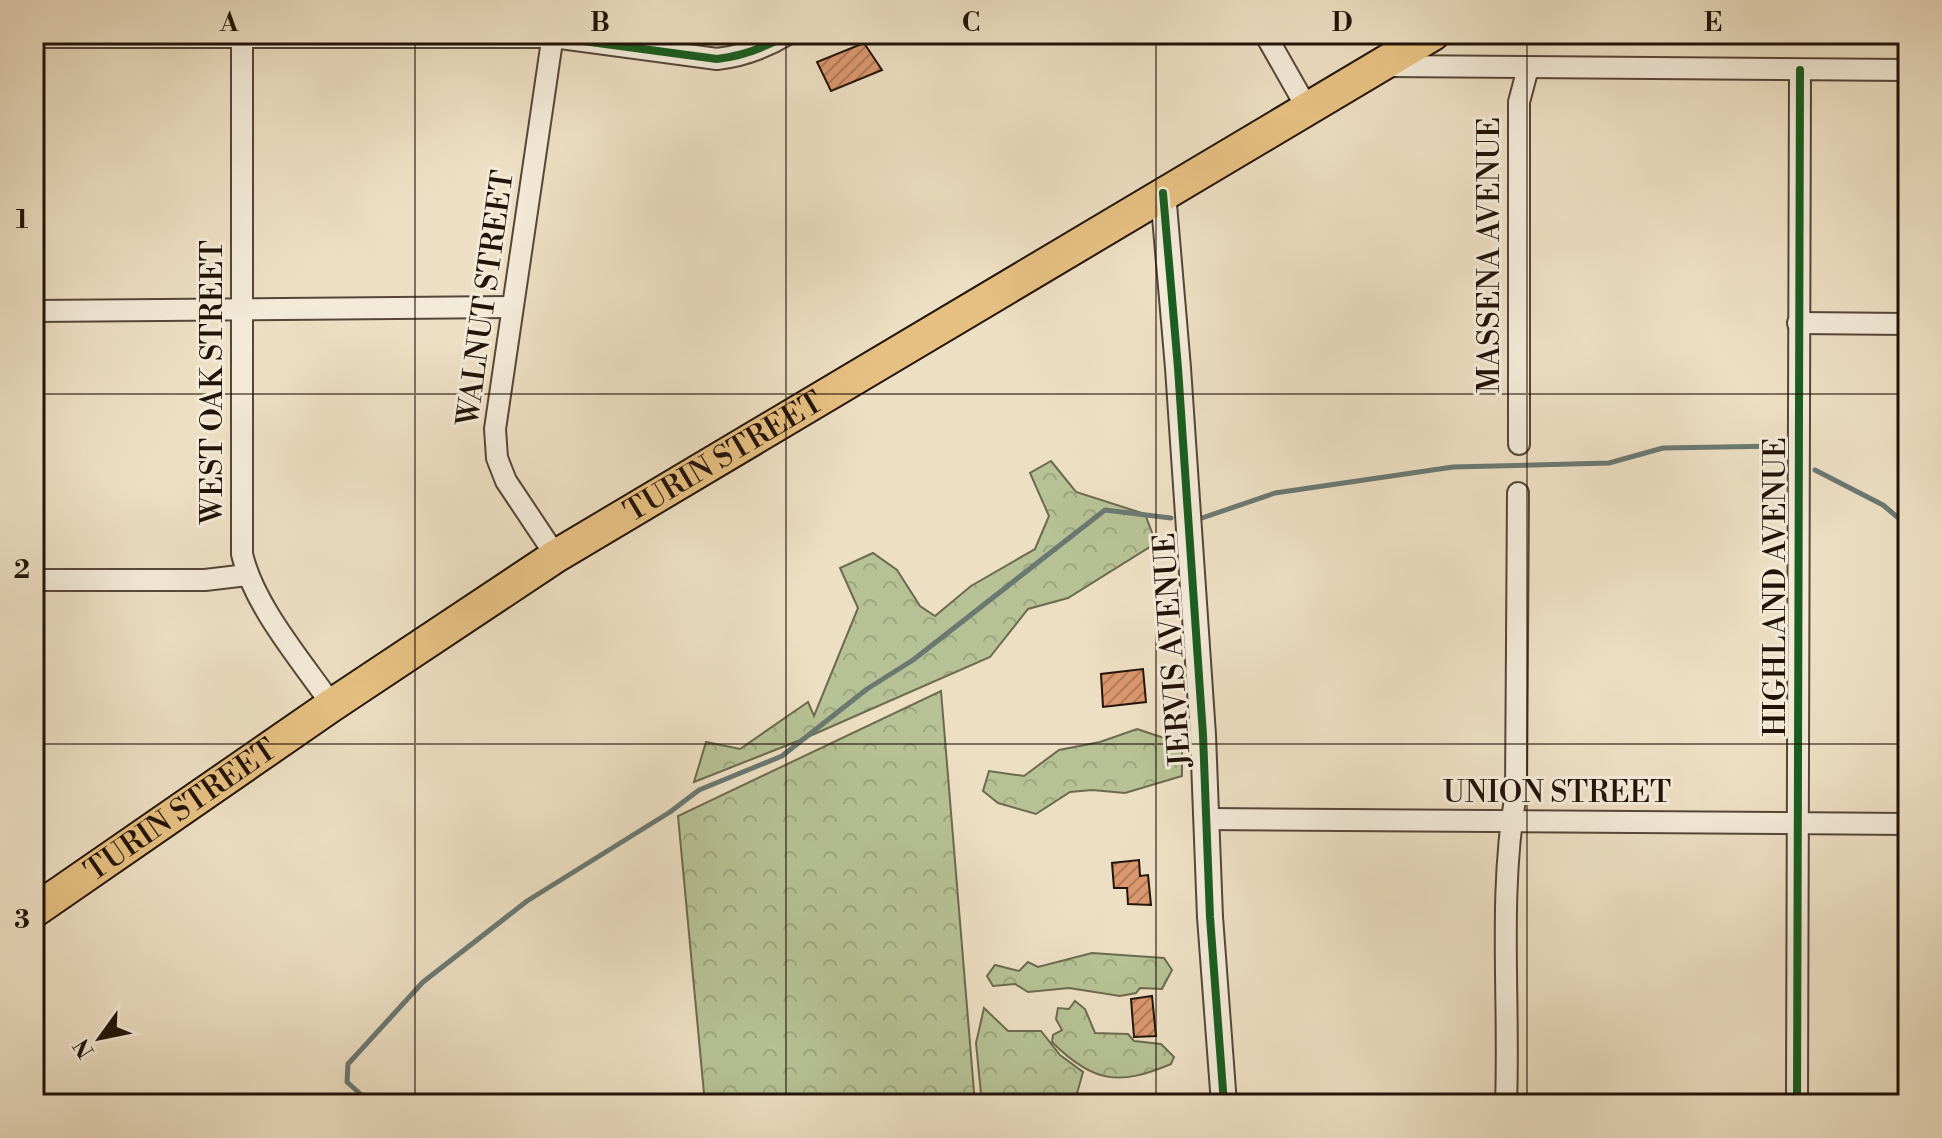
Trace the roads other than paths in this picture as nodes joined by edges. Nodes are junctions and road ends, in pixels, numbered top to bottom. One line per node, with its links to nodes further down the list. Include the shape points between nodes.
1 (788, 34): 5 (street, via 767,47 717,59)
2 (1265, 34): 11 (street)
3 (1433, 34): 7 (main road, TURIN STREET)
4 (242, 35): 5 (street); 6 (street); 14 (street, WEST OAK STREET)
5 (553, 36): 13 (street, WALNUT STREET)
6 (34, 37)
7 (1378, 66): 8 (street); 11 (main road, TURIN STREET)
8 (1528, 68): 9 (street); 18 (street, MASSENA AVENUE, via 1519,102)
9 (1800, 70): 10 (street); 16 (street, HIGHLAND AVENUE)
10 (1908, 70)
11 (1307, 108): 12 (main road, TURIN STREET)
12 (1163, 193): 20 (main road, TURIN STREET); 24 (street, JERVIS AVENUE)
13 (512, 307): 14 (street); 20 (street, WALNUT STREET, via 495,429 497,458 506,481)
14 (242, 310): 15 (street); 21 (street, WEST OAK STREET, via 242,554)
15 (34, 311)
16 (1798, 323): 17 (street); 26 (street, HIGHLAND AVENUE)
17 (1908, 324)
18 (1519, 444)
19 (1518, 493): 25 (street, via 1516,793)
20 (556, 556): 23 (main road, TURIN STREET)
21 (247, 575): 22 (street, via 205,580); 23 (street, WEST OAK STREET)
22 (34, 580)
23 (332, 705): 28 (main road, TURIN STREET)
24 (1206, 819): 25 (street, UNION STREET); 29 (street, JERVIS AVENUE)
25 (1511, 822): 26 (street, UNION STREET); 30 (street)
26 (1798, 822): 27 (street, UNION STREET); 31 (street, HIGHLAND AVENUE)
27 (1908, 824)
28 (34, 911)
29 (1224, 1104)
30 (1506, 1104)
31 (1797, 1104)

